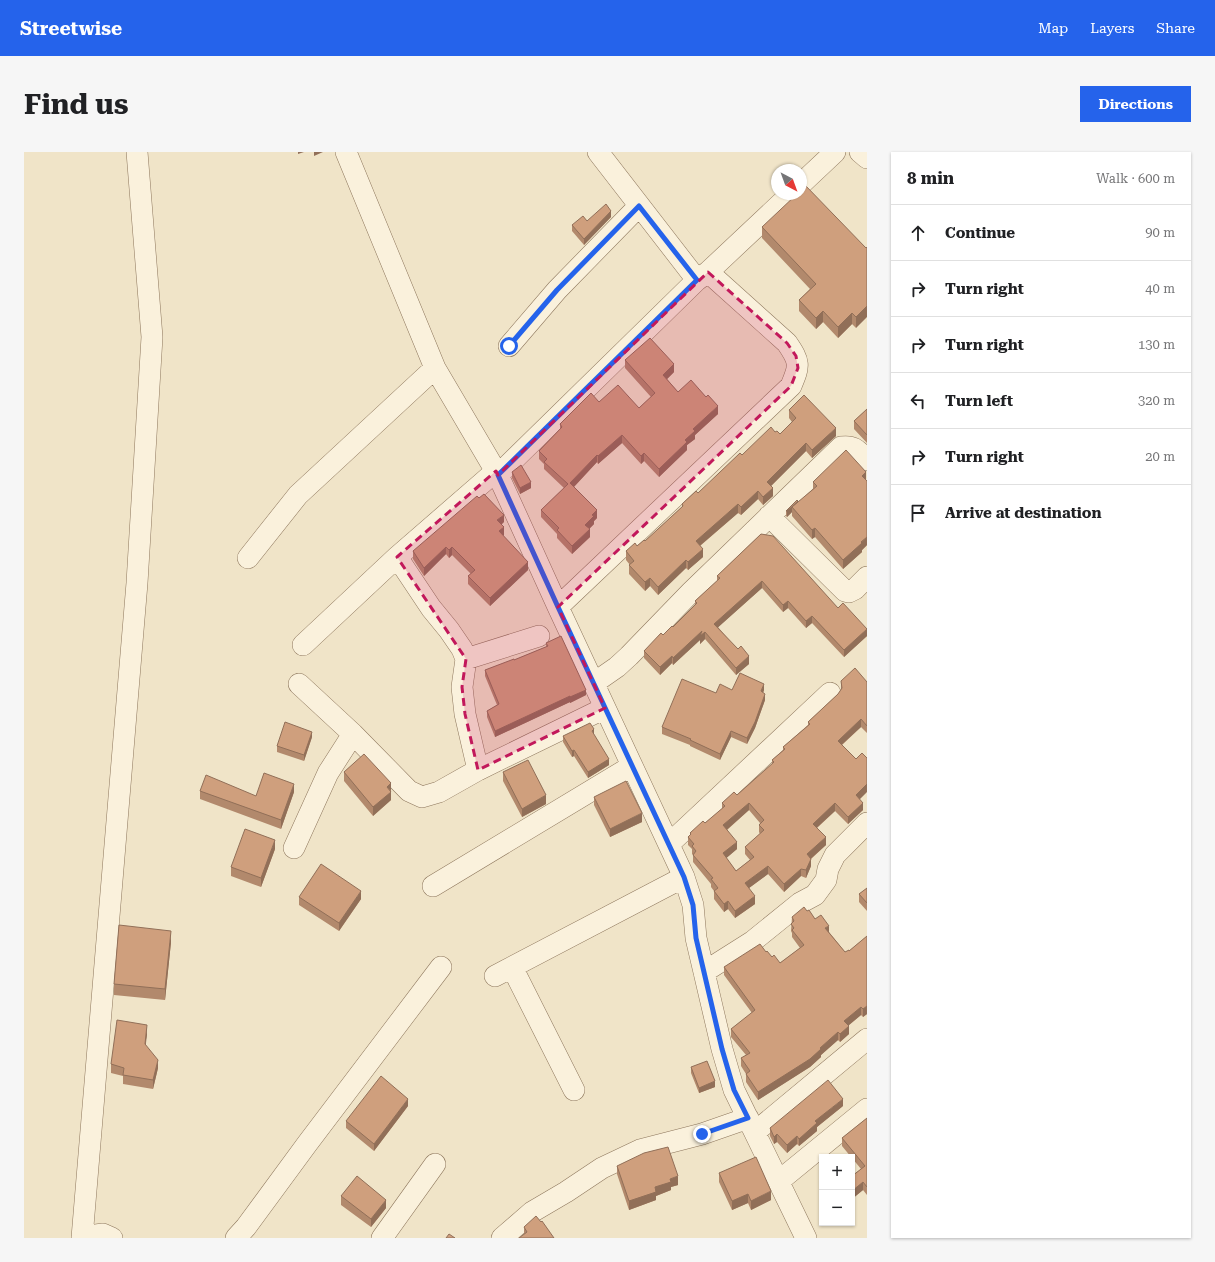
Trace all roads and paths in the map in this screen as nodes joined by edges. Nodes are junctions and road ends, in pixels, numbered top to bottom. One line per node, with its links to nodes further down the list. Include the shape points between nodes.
1 (137, 152): 43 (street, via 152,337 137,583)
2 (346, 152): 12 (street)
3 (598, 152): 9 (street)
4 (860, 152): 6 (street)
5 (828, 154): 7 (street)
6 (867, 158)
7 (807, 177)
8 (784, 200): 10 (street)
9 (639, 206): 10 (street); 11 (street, via 557,290)
10 (702, 276): 14 (street); 19 (street, via 787,343 796,356 798,368 791,386)
11 (509, 346)
12 (435, 368): 14 (street); 17 (street, via 298,495)
13 (867, 460): 15 (street, via 850,446 841,447)
14 (497, 473): 16 (street); 19 (street)
15 (769, 516): 18 (street, via 845,591 855,589); 23 (street, via 629,656)
16 (398, 557): 21 (street); 22 (street, via 431,608 462,649)
17 (248, 558)
18 (867, 577)
19 (558, 607): 23 (street)
20 (539, 636): 22 (street)
21 (303, 645)
22 (466, 659): 29 (street, via 462,687 465,714)
23 (594, 683): 26 (street)
24 (299, 684): 27 (street)
25 (830, 693): 31 (street)
26 (605, 708): 28 (street); 29 (street)
27 (353, 734): 29 (street, via 409,791 422,797 439,792); 32 (street, via 328,772)
28 (632, 766): 31 (street); 34 (street)
29 (478, 770)
30 (867, 823): 36 (street, via 835,855 826,880 816,895 800,903 753,941)
31 (669, 844): 33 (street)
32 (294, 848)
33 (684, 877): 36 (street, via 693,905 696,938); 38 (street, via 503,971)
34 (432, 886)
35 (441, 967): 45 (street)
36 (704, 972): 40 (street, via 734,1090)
37 (867, 1039): 40 (street)
38 (574, 1090)
39 (867, 1109): 42 (street)
40 (751, 1125): 42 (street); 47 (street, via 640,1150 602,1168 532,1212)
41 (435, 1164): 46 (street)
42 (779, 1181): 48 (street)
43 (82, 1237): 44 (street, via 103,1234)
44 (112, 1238)
45 (236, 1238)
46 (382, 1238)
47 (502, 1238)
48 (806, 1238)

